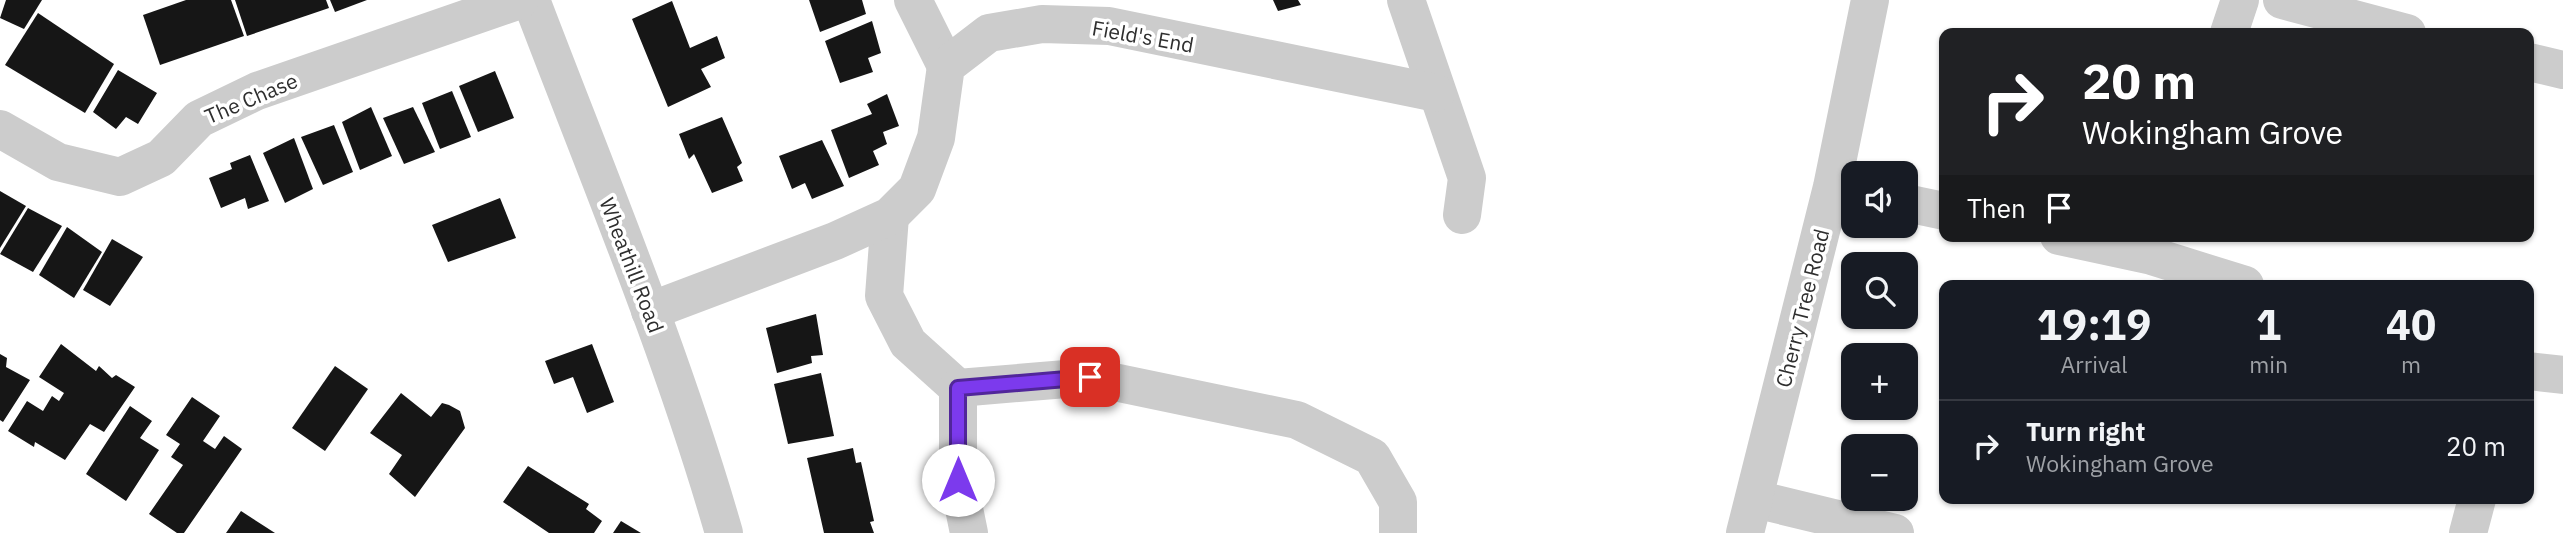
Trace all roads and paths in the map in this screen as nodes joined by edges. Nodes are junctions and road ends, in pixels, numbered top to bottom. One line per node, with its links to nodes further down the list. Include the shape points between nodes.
1 (520, 0): 12 (street, The Chase, via 257,91 199,119 161,158 120,177 58,162)
2 (531, 0): 22 (street, Wheathill Road)
3 (913, 0): 10 (street)
4 (1406, 0): 11 (street)
5 (1870, 0): 13 (street, Cherry Tree Road)
6 (2240, 0): 8 (street)
7 (2282, 0): 9 (street)
8 (2231, 28)
9 (2388, 28)
10 (946, 66): 11 (street, Field's End, via 989,33 1042,24 1110,26); 18 (street, via 936,138 917,188)
11 (1436, 93): 17 (street, via 1467,178)
12 (0, 129)
13 (1847, 161)
14 (1841, 197): 27 (street, Cherry Tree Road)
15 (1918, 206): 16 (street)
16 (1939, 210)
17 (1462, 215)
18 (890, 216): 22 (street); 25 (street, via 884,296 908,343)
19 (2117, 242): 20 (street)
20 (2155, 246): 21 (street)
21 (2233, 280)
22 (650, 311): 28 (street, Wheathill Road)
23 (2534, 372): 24 (street)
24 (2563, 376)
25 (958, 388): 29 (street, via 958,480); 30 (street, via 1090,377 1297,420 1371,457 1398,502)
26 (2476, 504): 32 (street)
27 (1750, 516): 31 (street)
28 (724, 533)
29 (969, 533)
30 (1398, 533)
31 (1895, 533)
32 (2468, 533)

